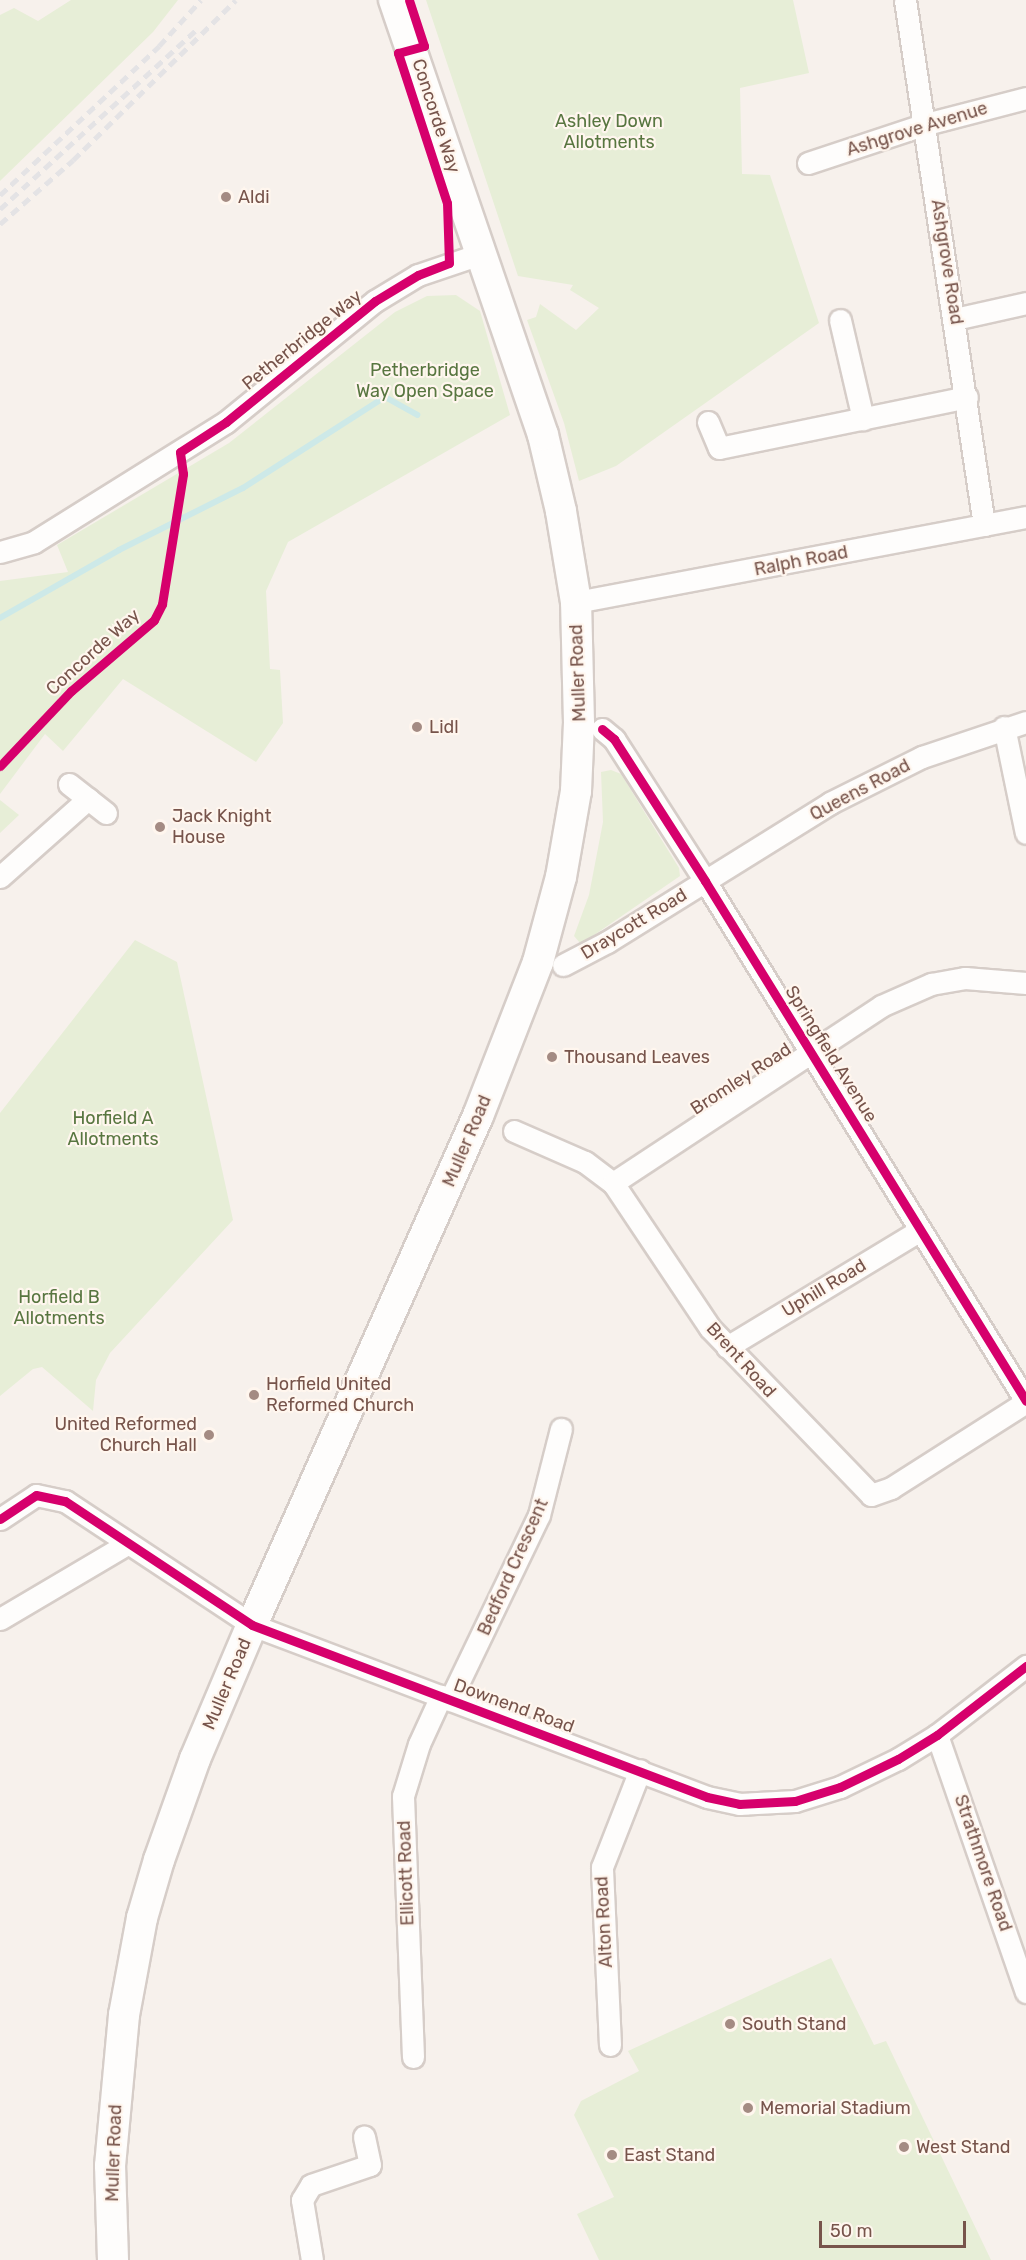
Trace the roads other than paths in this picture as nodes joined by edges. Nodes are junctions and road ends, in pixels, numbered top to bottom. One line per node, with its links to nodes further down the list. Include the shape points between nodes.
1 (393, 0): 6 (main road, Muller Road)
2 (905, 0): 4 (street, Ashgrove Road)
3 (1026, 98): 4 (street, Ashgrove Avenue)
4 (926, 124): 5 (street, Ashgrove Avenue); 8 (street, Ashgrove Road)
5 (808, 163)
6 (483, 253): 15 (street, Petherbridge Way, via 409,280 367,308 226,422 34,542); 16 (main road, Muller Road, via 543,435)
7 (1026, 303): 8 (street)
8 (956, 319): 10 (street, Ashgrove Road)
9 (840, 320): 11 (street)
10 (967, 397): 11 (street); 14 (street, Ashgrove Road)
11 (863, 418): 12 (street, via 719,448)
12 (708, 422)
13 (1026, 517): 14 (street, Ralph Road)
14 (984, 525): 16 (street, Ralph Road)
15 (0, 552)
16 (576, 602): 29 (main road, Muller Road, via 579,757 561,877)
17 (1026, 722): 18 (street, Queens Road)
18 (1004, 727): 23 (street); 25 (street, Queens Road, via 922,757 830,803)
19 (602, 729): 25 (street, Springfield Avenue, via 614,739)
20 (69, 784): 21 (street)
21 (88, 799): 22 (street); 24 (street)
22 (106, 813)
23 (1026, 833)
24 (0, 877)
25 (705, 881): 26 (street, Draycott Road); 28 (street, Springfield Avenue)
26 (563, 965)
27 (1026, 983): 28 (street, Bromley Road, via 965,978 931,984 881,1006)
28 (812, 1053): 30 (street, Bromley Road); 31 (street, Springfield Avenue)
29 (496, 1123): 30 (street, Brent Road, via 585,1162); 38 (main road, Muller Road)
30 (613, 1183): 32 (street, Brent Road)
31 (921, 1230): 32 (street, Uphill Road); 33 (street, Springfield Avenue)
32 (727, 1347): 33 (street, Brent Road, via 857,1484 873,1496)
33 (1026, 1401)
34 (561, 1429): 40 (street, Bedford Crescent, via 539,1515)
35 (0, 1519): 36 (street, Downend Road, via 36,1495 52,1496 74,1505)
36 (127, 1544): 37 (street); 38 (street, Downend Road)
37 (0, 1619)
38 (252, 1625): 40 (street, Downend Road); 48 (main road, Muller Road, via 195,1759 142,1918 124,2015 111,2155)
39 (1026, 1666): 41 (street, Downend Road)
40 (446, 1698): 42 (street, Downend Road); 46 (street, Ellicott Road, via 404,1791)
41 (937, 1735): 42 (street, Downend Road, via 840,1787 795,1801 767,1804 707,1797); 43 (street, Strathmore Road)
42 (640, 1770): 45 (street, Alton Road, via 602,1867)
43 (1021, 1958): 44 (street, Strathmore Road)
44 (1026, 1992)
45 (610, 2045)
46 (413, 2057)
47 (363, 2137): 49 (street, via 370,2165 311,2185 302,2200)
48 (113, 2260)
49 (312, 2260)

